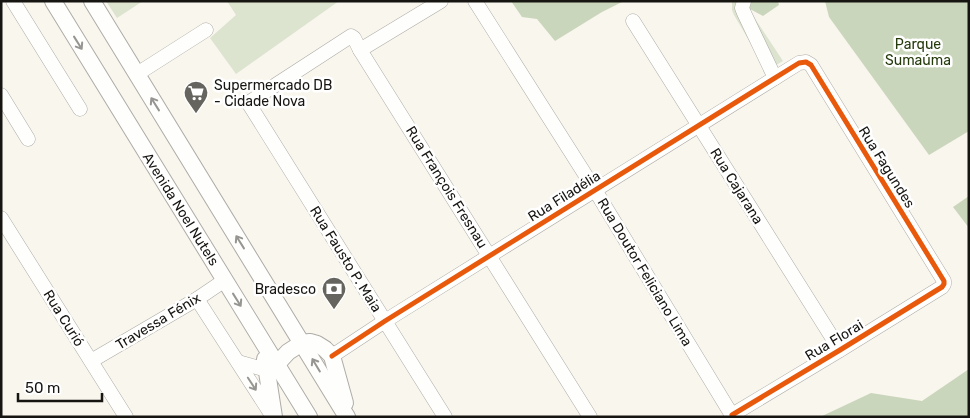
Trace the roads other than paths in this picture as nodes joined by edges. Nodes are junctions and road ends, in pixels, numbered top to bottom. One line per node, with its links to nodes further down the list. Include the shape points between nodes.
1 (13, 1): 15 (street)
2 (53, 1): 21 (main road, Avenida Noel Nutels, one-way to 21)
3 (92, 1): 11 (main road)
4 (441, 1): 9 (street)
5 (475, 1): 18 (street, Rua Doutor Feliciano Lima)
6 (744, 1): 12 (street, via 744,13)
7 (633, 21): 16 (street, Rua Cajarana)
8 (206, 30): 11 (street)
9 (360, 50): 14 (street, Rua François Fresnau, via 351,36); 20 (street, Rua François Fresnau)
10 (811, 66): 12 (street, Rua Filadélia, via 806,62 799,63); 22 (street, Rua Fagundes)
11 (137, 74): 25 (main road, one-way to 11)
12 (775, 78): 16 (street, Rua Filadélia)
13 (1, 95): 17 (street)
14 (251, 101): 24 (street, Rua Fausto P. Maia, via 249,104)
15 (80, 109)
16 (698, 125): 18 (street, Rua Filadélia); 26 (street, Rua Cajarana)
17 (28, 139)
18 (595, 190): 20 (street, Rua Filadélia); 31 (street, Rua Doutor Feliciano Lima)
19 (1, 218): 28 (street, Rua Curió)
20 (490, 256): 24 (street, Rua Filadélia); 37 (street, Rua François Fresnau)
21 (225, 280): 23 (street, Travessa Fénix); 30 (main road, Avenida Noel Nutels, one-way to 30, via 263,342)
22 (944, 281): 26 (street, Rua Florai, via 942,287)
23 (197, 298): 28 (street, Travessa Fénix); 29 (street)
24 (385, 321): 27 (street, Rua Filadélia); 36 (street, Rua Fausto P. Maia)
25 (302, 343): 27 (main road, via 317,344); 30 (main road); 35 (main road, one-way to 25)
26 (840, 350): 31 (street, Rua Florai)
27 (332, 356): 35 (main road)
28 (91, 361): 32 (street, Rua Curió)
29 (238, 362): 30 (street); 33 (street, one-way to 33)
30 (272, 367): 33 (main road); 34 (main road, Avenida Noel Nutels)
31 (732, 416)
32 (126, 417)
33 (274, 417)
34 (309, 417)
35 (348, 417)
36 (445, 417)
37 (590, 417)

